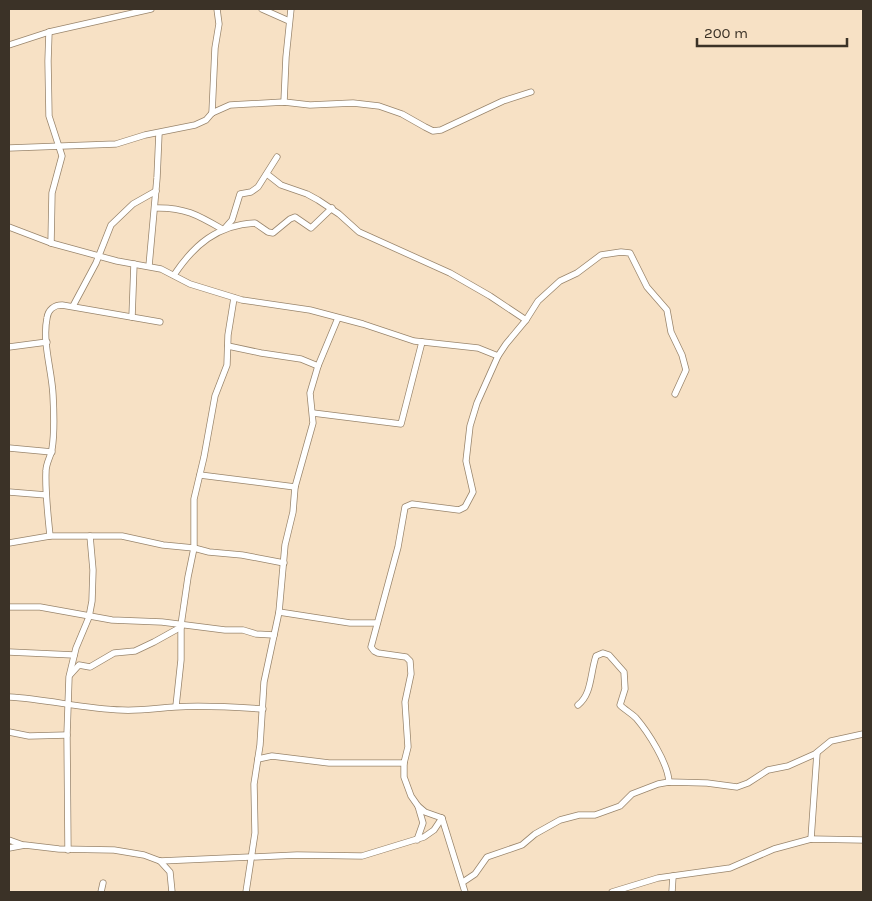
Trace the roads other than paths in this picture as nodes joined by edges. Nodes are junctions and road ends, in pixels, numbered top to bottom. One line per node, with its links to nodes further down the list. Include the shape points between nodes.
1 (151, 9): 6 (street)
2 (217, 9): 10 (street, via 219,24)
3 (262, 9): 5 (street)
4 (291, 9): 5 (street)
5 (290, 21): 9 (street)
6 (49, 32): 7 (street); 12 (street, via 50,116)
7 (9, 45)
8 (531, 92): 9 (street, via 433,131 379,106)
9 (284, 102): 10 (street, via 230,105)
10 (212, 113): 11 (street, via 195,125)
11 (159, 133): 12 (street, via 109,145); 16 (street)
12 (60, 145): 13 (street); 21 (street, via 61,163 52,193)
13 (9, 148)
14 (277, 157): 15 (street)
15 (267, 174): 18 (street, via 281,185); 20 (street, via 254,190 240,194 232,220)
16 (156, 191): 17 (street); 22 (street, via 116,220 108,231)
17 (155, 208): 20 (street, via 189,212); 24 (street)
18 (332, 208): 20 (street, via 310,228 296,217 273,233 255,223); 30 (street, via 360,232 456,277)
19 (9, 227): 21 (street)
20 (224, 228): 25 (street, via 186,258)
21 (51, 243): 22 (street)
22 (100, 255): 23 (street); 27 (street)
23 (134, 264): 24 (street); 28 (street)
24 (149, 266): 25 (street)
25 (174, 275): 26 (street, via 190,284)
26 (234, 298): 29 (street, via 310,310); 34 (street)
27 (74, 306): 28 (street); 32 (street, via 58,305 50,311)
28 (132, 318): 31 (street)
29 (338, 318): 33 (street); 37 (street)
30 (526, 320): 36 (street); 38 (street, via 538,301 560,281 601,255 630,253 647,287 667,310 671,332 682,355 686,370)
31 (160, 322)
32 (47, 342): 35 (street); 41 (street, via 53,393)
33 (422, 342): 36 (street, via 478,348); 39 (street, via 401,424)
34 (228, 346): 37 (street, via 301,358); 42 (street)
35 (9, 347)
36 (498, 356): 54 (street, via 470,426 466,455 473,488 471,496 462,510 412,504 405,507 398,547)
37 (318, 366): 39 (street, via 309,396)
38 (675, 394)
39 (313, 414): 43 (street, via 311,433)
40 (9, 448): 41 (street)
41 (52, 452): 45 (street, via 46,465)
42 (200, 475): 43 (street); 49 (street, via 194,499)
43 (295, 487): 50 (street)
44 (9, 492): 45 (street)
45 (46, 495): 46 (street)
46 (50, 536): 47 (street); 48 (street)
47 (90, 536): 49 (street, via 122,536); 53 (street, via 93,586)
48 (9, 542)
49 (194, 548): 50 (street); 55 (street)
50 (284, 563): 52 (street)
51 (9, 606): 53 (street, via 40,607)
52 (279, 612): 54 (street, via 350,623); 56 (street)
53 (89, 617): 55 (street); 58 (street)
54 (377, 623): 70 (street, via 371,646 374,651 406,657 411,666 406,702 408,747)
55 (182, 626): 56 (street); 59 (street, via 135,651 114,653 90,667 79,665); 63 (street)
56 (274, 635): 64 (street, via 264,676)
57 (9, 652): 58 (street)
58 (74, 655): 59 (street)
59 (69, 677): 61 (street)
60 (9, 697): 61 (street)
61 (67, 705): 63 (street, via 124,710); 67 (street)
62 (578, 705): 71 (street, via 588,692 596,656 600,653 610,655 624,672 625,689 620,705 636,718 649,737 664,764)
63 (176, 706): 64 (street)
64 (263, 709): 69 (street)
65 (9, 732): 67 (street, via 29,736)
66 (863, 734): 68 (street, via 832,741)
67 (67, 735): 80 (street)
68 (817, 753): 71 (street, via 788,766 768,770 737,787); 74 (street)
69 (258, 760): 70 (street, via 272,756 329,763); 81 (street)
70 (404, 763): 72 (street, via 406,785)
71 (669, 782): 84 (street, via 632,794 620,806 599,814 572,817 553,824 522,846 487,857 475,874)
72 (418, 806): 73 (street); 76 (street, via 423,823)
73 (442, 818): 76 (street, via 430,834); 84 (street)
74 (811, 839): 77 (street); 83 (street, via 774,849 730,868)
75 (9, 840): 78 (street)
76 (417, 840): 81 (street, via 362,856)
77 (863, 840)
78 (24, 845): 79 (street); 80 (street)
79 (9, 848)
80 (68, 850): 82 (street, via 114,850)
81 (251, 857): 82 (street); 88 (street)
82 (160, 861): 87 (street, via 170,872)
83 (673, 876): 90 (street); 91 (street)
84 (464, 882): 89 (street)
85 (103, 883): 86 (street)
86 (101, 892)
87 (172, 892)
88 (246, 892)
89 (465, 892)
90 (612, 892)
91 (672, 892)

